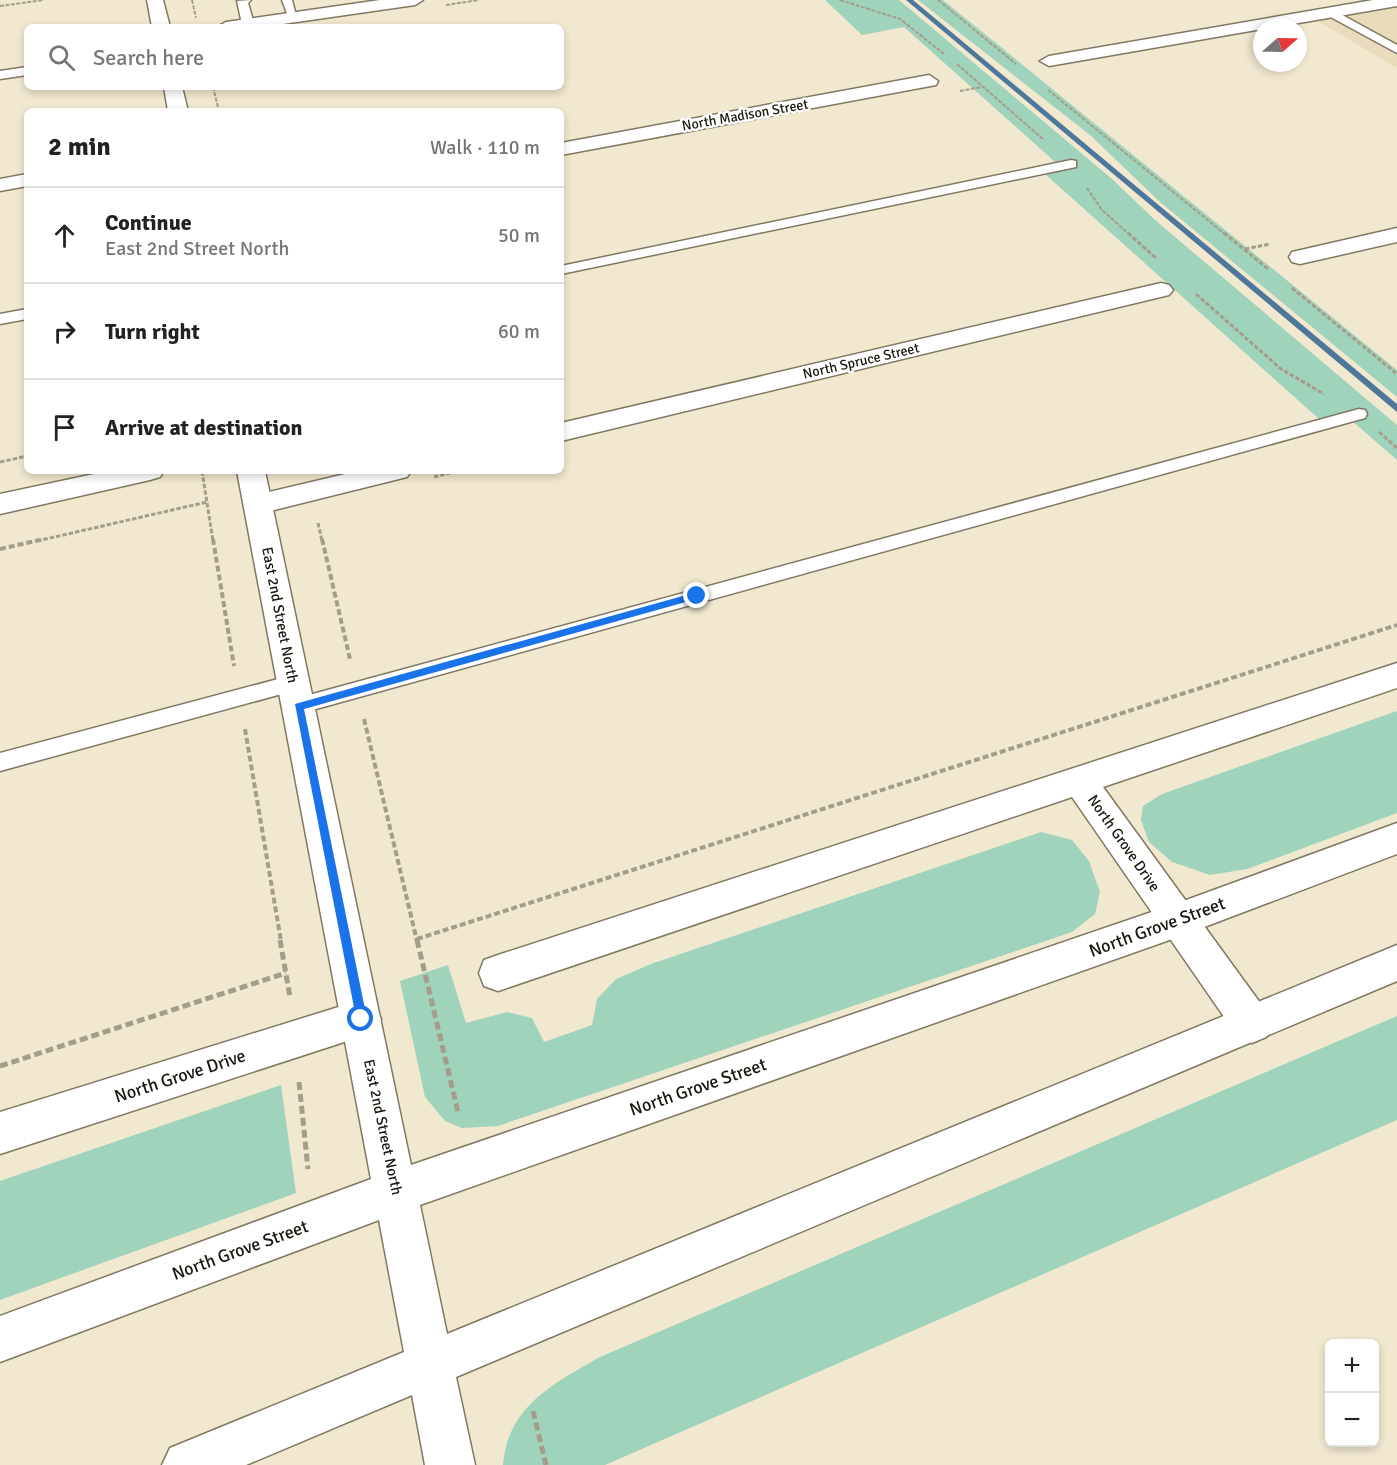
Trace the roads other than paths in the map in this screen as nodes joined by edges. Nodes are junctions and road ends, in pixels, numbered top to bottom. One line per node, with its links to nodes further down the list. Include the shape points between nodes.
1 (155, 0): 8 (street)
2 (246, 0): 9 (lane, via 242,1)
3 (287, 0): 7 (lane)
4 (415, 0): 7 (street)
5 (1397, 1): 6 (street)
6 (1331, 13): 10 (lane); 11 (street)
7 (293, 17): 9 (street)
8 (160, 24)
9 (248, 24)
10 (1397, 50)
11 (1048, 61)
12 (24, 71): 13 (lane)
13 (0, 75)
14 (929, 81): 17 (street, North Madison Street)
15 (174, 90): 16 (street)
16 (177, 108)
17 (564, 148)
18 (1071, 164): 23 (lane)
19 (24, 181): 20 (street)
20 (0, 185)
21 (1397, 235): 22 (street)
22 (1300, 257)
23 (564, 269)
24 (1161, 290): 28 (street, North Spruce Street)
25 (24, 315): 26 (lane)
26 (0, 319)
27 (1359, 414): 34 (lane, via 357,690)
28 (564, 431)
29 (136, 474): 32 (street)
30 (385, 474): 31 (street, via 310,492)
31 (254, 488): 34 (street, East 2nd Street North)
32 (0, 504)
33 (1397, 675): 36 (street)
34 (296, 695): 35 (lane, via 240,697); 41 (street, East 2nd Street North)
35 (0, 762)
36 (1079, 780): 38 (street, North Grove Drive); 40 (street)
37 (1397, 838): 38 (street, North Grove Street)
38 (1178, 920): 42 (street, North Grove Drive); 44 (street, North Grove Street)
39 (1397, 963): 42 (street)
40 (498, 973)
41 (361, 1019): 43 (street, North Grove Drive); 44 (street, East 2nd Street North)
42 (1252, 1024): 46 (street)
43 (0, 1133)
44 (396, 1192): 45 (street, North Grove Street); 46 (street, East 2nd Street North)
45 (0, 1339)
46 (431, 1365): 47 (street); 48 (street, East 2nd Street North)
47 (187, 1465)
48 (450, 1465)

